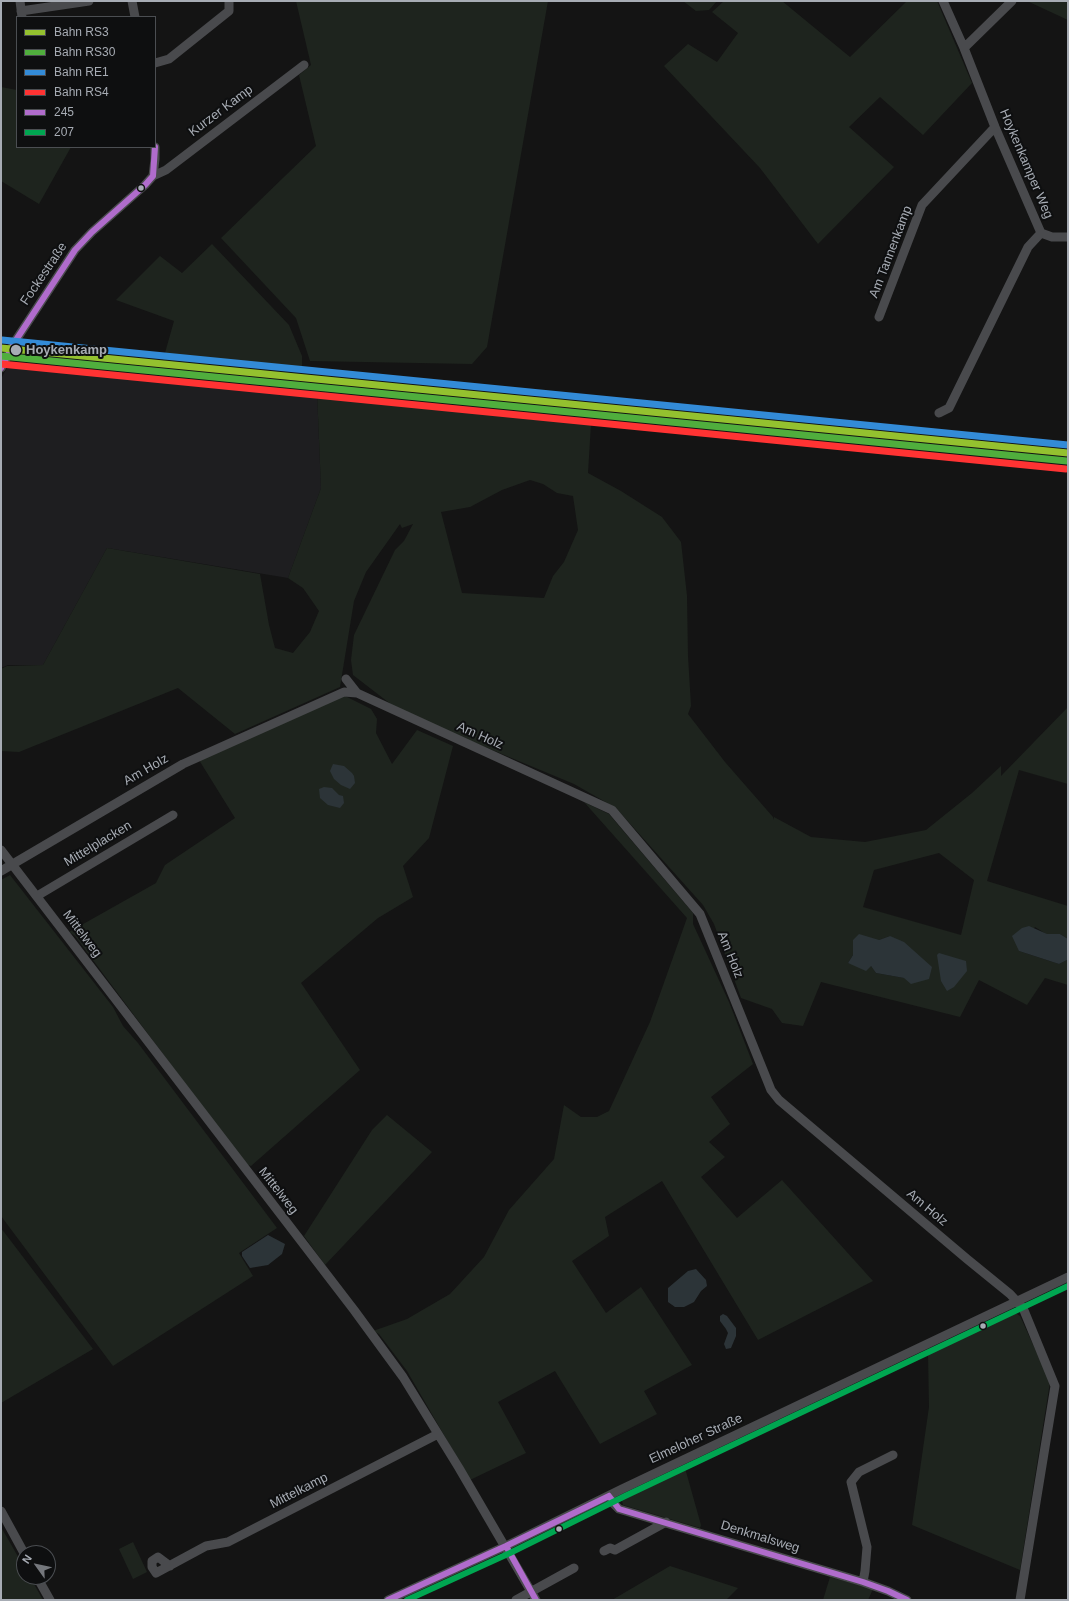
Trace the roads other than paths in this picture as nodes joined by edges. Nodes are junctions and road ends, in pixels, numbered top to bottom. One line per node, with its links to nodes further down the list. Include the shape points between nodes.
1 (20, 1): 7 (street)
2 (89, 1): 7 (street)
3 (132, 1): 8 (street)
4 (229, 1): 10 (street, via 229,12 169,58)
5 (943, 1): 9 (street, Hoykenkamper Weg)
6 (1012, 1): 9 (street)
7 (22, 14)
8 (135, 16)
9 (964, 48): 12 (street, Hoykenkamper Weg)
10 (156, 63)
11 (304, 65): 14 (street, Kurzer Kamp, via 166,170)
12 (996, 127): 15 (street, Hoykenkamper Weg); 17 (street, Am Tannenkamp, via 922,205)
13 (155, 148): 14 (street)
14 (153, 176): 18 (street, Fockestraße, via 75,250)
15 (1041, 233): 16 (street, via 1052,237); 19 (street, Hoykenkamper Weg, via 1028,247 949,408)
16 (1068, 237)
17 (879, 318)
18 (1, 368)
19 (939, 413)
20 (346, 679): 21 (street, Am Holz)
21 (357, 693): 24 (street, Am Holz, via 344,692 183,764); 28 (street, Am Holz, via 612,810 700,914 771,1090 779,1100 1010,1294)
22 (173, 815): 26 (street, Mittelplacken)
23 (1, 850): 24 (street)
24 (12, 864): 25 (street, Am Holz); 26 (street, Mittelweg)
25 (1, 871)
26 (37, 896): 29 (street, Mittelweg, via 354,1310 403,1377)
27 (1068, 1278): 28 (street, Elmeloher Straße)
28 (1016, 1302): 31 (street, Elmeloher Straße); 47 (street, Am Holz, via 1023,1308 1055,1386)
29 (438, 1434): 35 (street, Mittelweg); 37 (street, Mittelkamp, via 228,1542 206,1546)
30 (893, 1455): 39 (street, via 859,1472 851,1482 867,1547)
31 (609, 1496): 33 (street, Denkmalsweg, via 619,1508); 35 (street, Elmeloher Straße)
32 (1, 1511): 34 (street)
33 (666, 1522): 36 (street, via 615,1550 610,1548); 39 (street, Denkmalsweg)
34 (20, 1545)
35 (506, 1546): 41 (street, Mittelweg); 43 (street, Elmeloher Straße)
36 (604, 1551)
37 (170, 1566)
38 (574, 1568): 41 (street)
39 (862, 1582): 46 (street, Denkmalsweg)
40 (42, 1585): 42 (street)
41 (531, 1592): 44 (street); 45 (street, Mittelweg)
42 (50, 1600)
43 (388, 1600)
44 (516, 1600)
45 (536, 1600)
46 (907, 1600)
47 (1020, 1600)

